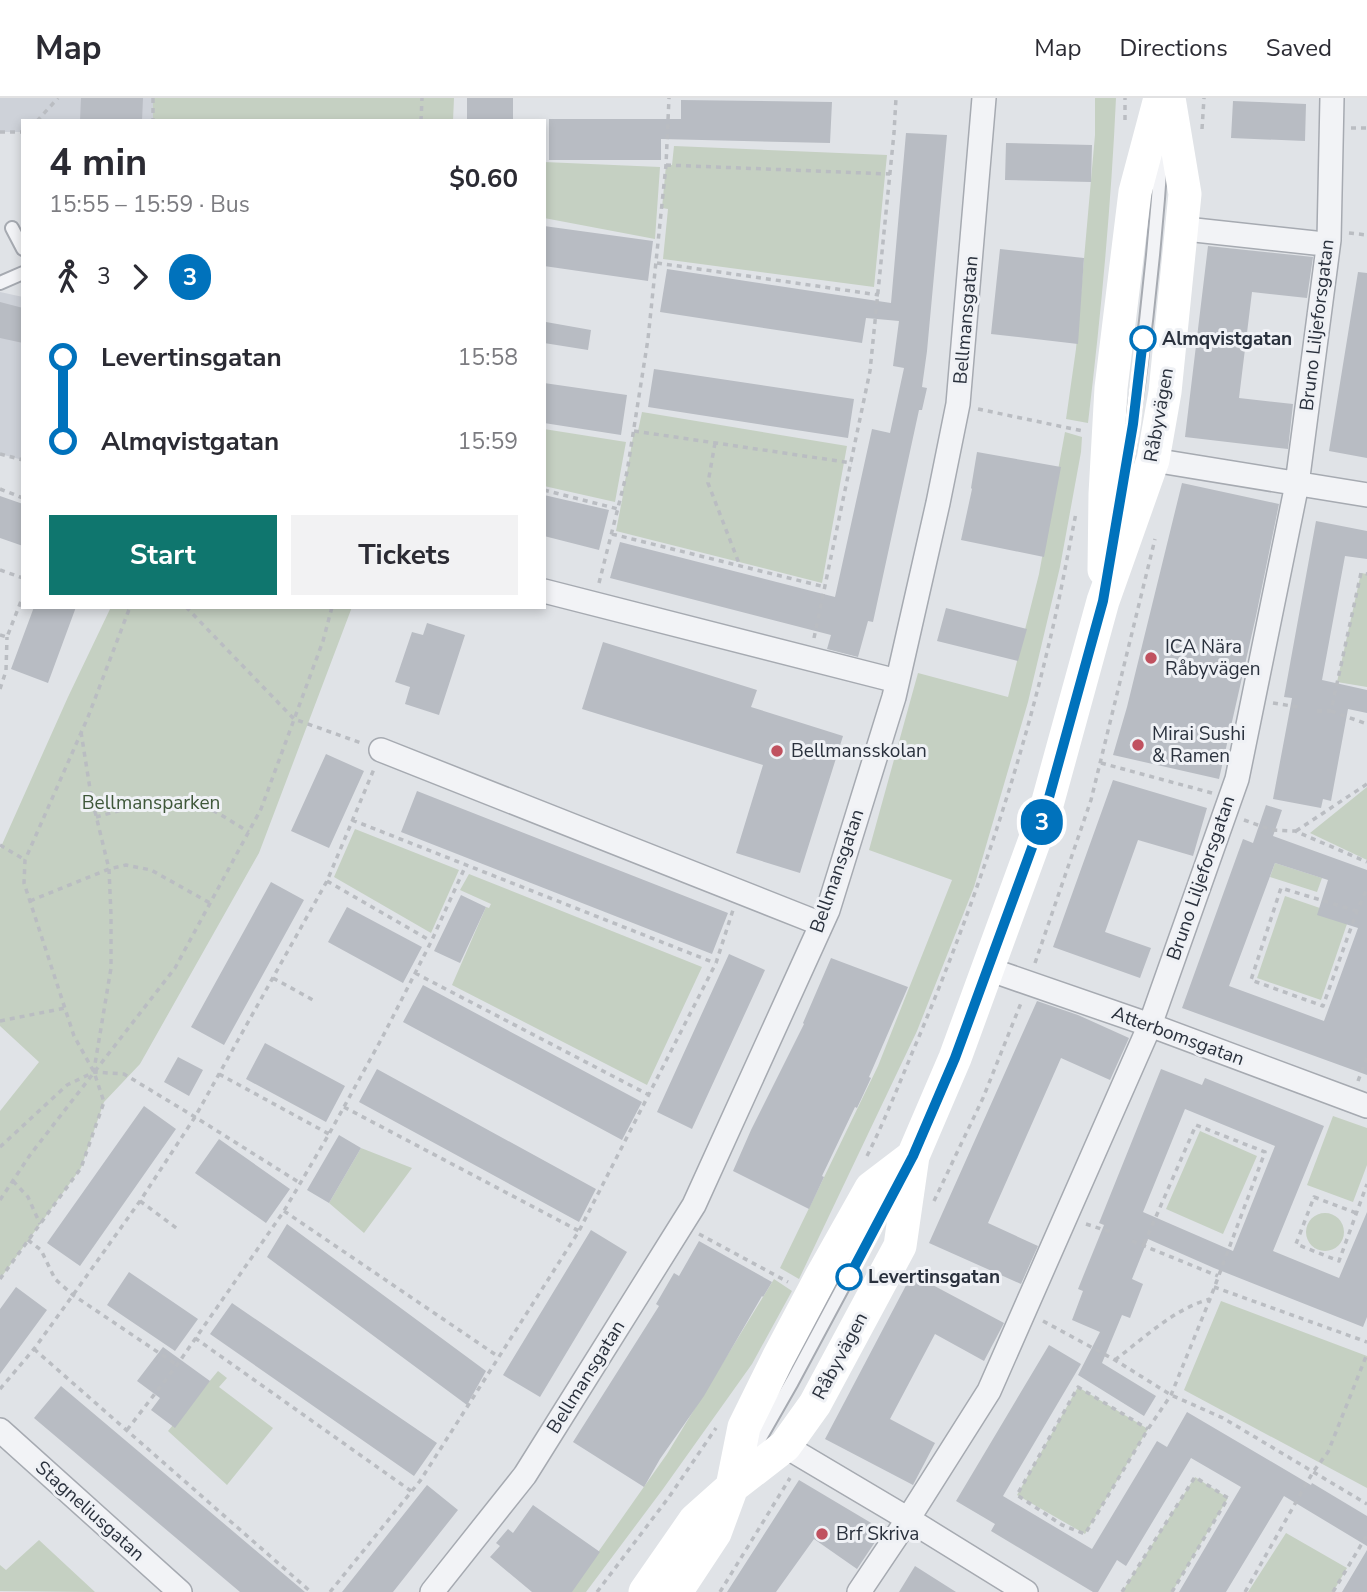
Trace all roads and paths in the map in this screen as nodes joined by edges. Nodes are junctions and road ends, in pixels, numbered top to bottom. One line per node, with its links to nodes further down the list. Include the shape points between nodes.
1 (58, 98): 10 (path)
2 (153, 98): 11 (path)
3 (422, 98): 12 (path)
4 (669, 98): 18 (path)
5 (895, 98): 19 (path)
6 (984, 98): 30 (street, Bellmansgatan)
7 (1125, 98): 13 (path)
8 (1165, 98): 36 (main road, Råbyvägen, via 1185,194 1166,393); 53 (main road, Råbyvägen, via 1135,192 1111,388)
9 (1332, 98): 38 (street, Bruno Liljeforsgatan, via 1329,240)
10 (39, 119)
11 (153, 119)
12 (421, 119)
13 (1125, 123)
14 (1345, 128): 15 (path)
15 (1367, 128)
16 (0, 132): 17 (path)
17 (21, 132)
18 (666, 165): 19 (path); 26 (path)
19 (890, 174): 29 (path)
20 (12, 228): 25 (lane)
21 (1195, 230): 24 (street)
22 (1340, 232): 23 (path)
23 (1367, 235)
24 (1315, 243)
25 (21, 245)
26 (657, 263): 29 (path); 31 (path)
27 (21, 275): 28 (lane)
28 (0, 283)
29 (879, 295): 37 (path)
30 (958, 404): 32 (path); 61 (street, Bellmansgatan)
31 (634, 431): 33 (path); 44 (path)
32 (1092, 432)
33 (715, 443): 37 (path); 46 (path, via 708,483)
34 (0, 454): 35 (path)
35 (21, 459)
36 (1153, 460): 38 (street); 53 (main road, Råbyvägen)
37 (852, 463): 50 (path)
38 (1297, 484): 41 (street); 99 (street, Bruno Liljeforsgatan, via 1237,779)
39 (0, 489): 42 (path)
40 (546, 491): 44 (path)
41 (1367, 495)
42 (21, 497)
43 (1079, 504): 110 (path, via 1049,645 1002,813 945,976)
44 (618, 509): 45 (path)
45 (612, 534): 46 (path); 54 (path)
46 (740, 566): 50 (path)
47 (0, 570): 49 (path)
48 (1367, 574): 66 (path, via 1362,573)
49 (21, 577)
50 (825, 587): 60 (path)
51 (546, 592): 54 (street)
52 (21, 601): 59 (path)
53 (1103, 601): 93 (main road, Råbyvägen, via 1045,812)
54 (594, 604): 60 (street)
55 (129, 609): 69 (path)
56 (188, 609): 67 (path)
57 (331, 609): 67 (path)
58 (0, 635): 59 (path)
59 (7, 637): 62 (path, via 6,671)
60 (810, 659): 61 (street)
61 (897, 681): 90 (street, Bellmansgatan)
62 (0, 689)
63 (1265, 702): 64 (path)
64 (1298, 707)
65 (1317, 711): 66 (path)
66 (1331, 711): 68 (path)
67 (294, 719): 70 (path); 78 (path)
68 (1367, 724)
69 (81, 732): 74 (path); 80 (path)
70 (381, 750): 76 (path); 86 (street)
71 (1101, 763): 73 (path)
72 (1367, 785): 77 (path)
73 (1221, 796)
74 (96, 817): 78 (path, via 178,801 205,807); 83 (path)
75 (1238, 817): 77 (path, via 1272,830)
76 (352, 820): 82 (path); 84 (path)
77 (1295, 831): 81 (path)
78 (249, 832): 88 (path)
79 (0, 845): 80 (path)
80 (25, 860): 87 (path, via 24,883)
81 (1367, 862)
82 (466, 865): 91 (path); 92 (path)
83 (109, 869): 87 (path); 88 (path, via 126,865 151,870); 101 (path, via 111,968)
84 (327, 881): 91 (path); 95 (path)
85 (1367, 889): 89 (path)
86 (739, 891): 90 (street); 92 (path)
87 (30, 901): 97 (path)
88 (210, 903): 101 (path, via 175,968)
89 (1357, 911): 89 (path, via 1281,888 1251,980 1323,1006)
90 (821, 924): 120 (street, Bellmansgatan)
91 (431, 942): 94 (path)
92 (716, 963): 103 (path)
93 (988, 969): 99 (street, Atterbomsgatan); 109 (main road, Råbyvägen)
94 (415, 974): 103 (path); 105 (path)
95 (273, 978): 96 (path); 102 (path)
96 (313, 1000)
97 (65, 1008): 98 (path); 101 (path)
98 (0, 1021)
99 (1150, 1025): 104 (street, Atterbomsgatan); 150 (street, Bruno Liljeforsgatan, via 989,1391)
100 (1367, 1057): 104 (path)
101 (94, 1072): 106 (path, via 124,1074); 108 (path, via 67,1085); 111 (path); 119 (path, via 104,1102 81,1168)
102 (219, 1074): 106 (path); 107 (path)
103 (649, 1095): 122 (path)
104 (1361, 1096)
105 (344, 1107): 107 (path); 122 (path)
106 (195, 1117): 112 (path); 115 (path)
107 (329, 1134): 112 (path)
108 (0, 1147)
109 (913, 1156): 145 (main road, Råbyvägen, via 900,1246 815,1404); 147 (main road, Råbyvägen, via 871,1188 816,1287 744,1427)
110 (862, 1166)
111 (13, 1181): 114 (path); 119 (path, via 28,1196)
112 (300, 1183): 116 (path)
113 (1367, 1184): 117 (path)
114 (0, 1200)
115 (140, 1201): 121 (path); 131 (path)
116 (284, 1211): 133 (path); 137 (path)
117 (1356, 1213): 117 (path, via 1339,1261 1296,1244 1314,1197)
118 (1079, 1222): 123 (path)
119 (40, 1224): 124 (path)
120 (682, 1224): 129 (path); 155 (street, Bellmansgatan, via 525,1475)
121 (179, 1230)
122 (579, 1231): 137 (path)
123 (1111, 1232)
124 (28, 1240): 128 (path); 131 (path, via 41,1250 55,1279)
125 (1132, 1241): 126 (path)
126 (1144, 1244): 127 (path); 127 (path, via 1196,1125 1265,1152)
127 (1218, 1276): 130 (path)
128 (0, 1279)
129 (790, 1283)
130 (1214, 1287): 132 (path); 134 (path)
131 (73, 1295): 135 (path); 139 (path)
132 (1210, 1298): 138 (path, via 1176,1314); 142 (path, via 1171,1395)
133 (195, 1338): 139 (path); 148 (path)
134 (1367, 1342)
135 (34, 1349): 140 (path); 144 (path)
136 (1367, 1354): 146 (path, via 1328,1452)
137 (499, 1357): 148 (path)
138 (1115, 1360)
139 (177, 1365): 144 (path)
140 (0, 1389)
141 (718, 1425): 156 (path)
142 (1148, 1429): 142 (path, via 1085,1534 1062,1525 1017,1495 1078,1387)
143 (0, 1430): 152 (street, Stagneliusgatan)
144 (127, 1430): 153 (path)
145 (785, 1446): 147 (main road, Råbyvägen); 150 (street)
146 (1313, 1472): 149 (path); 163 (path)
147 (732, 1487): 157 (main road, Råbyvägen, via 695,1520); 158 (main road, Råbyvägen, via 715,1533)
148 (411, 1492): 154 (path)
149 (1367, 1504)
150 (908, 1519): 159 (street, Bruno Liljeforsgatan); 160 (street)
151 (1367, 1535): 164 (path)
152 (180, 1592)
153 (311, 1592)
154 (330, 1592)
155 (432, 1592)
156 (597, 1592)
157 (645, 1592)
158 (676, 1592)
159 (859, 1592)
160 (1026, 1592)
161 (1122, 1592): 162 (path, via 1195,1476 1228,1498)
162 (1172, 1592)
163 (1245, 1592)
164 (1333, 1592)

